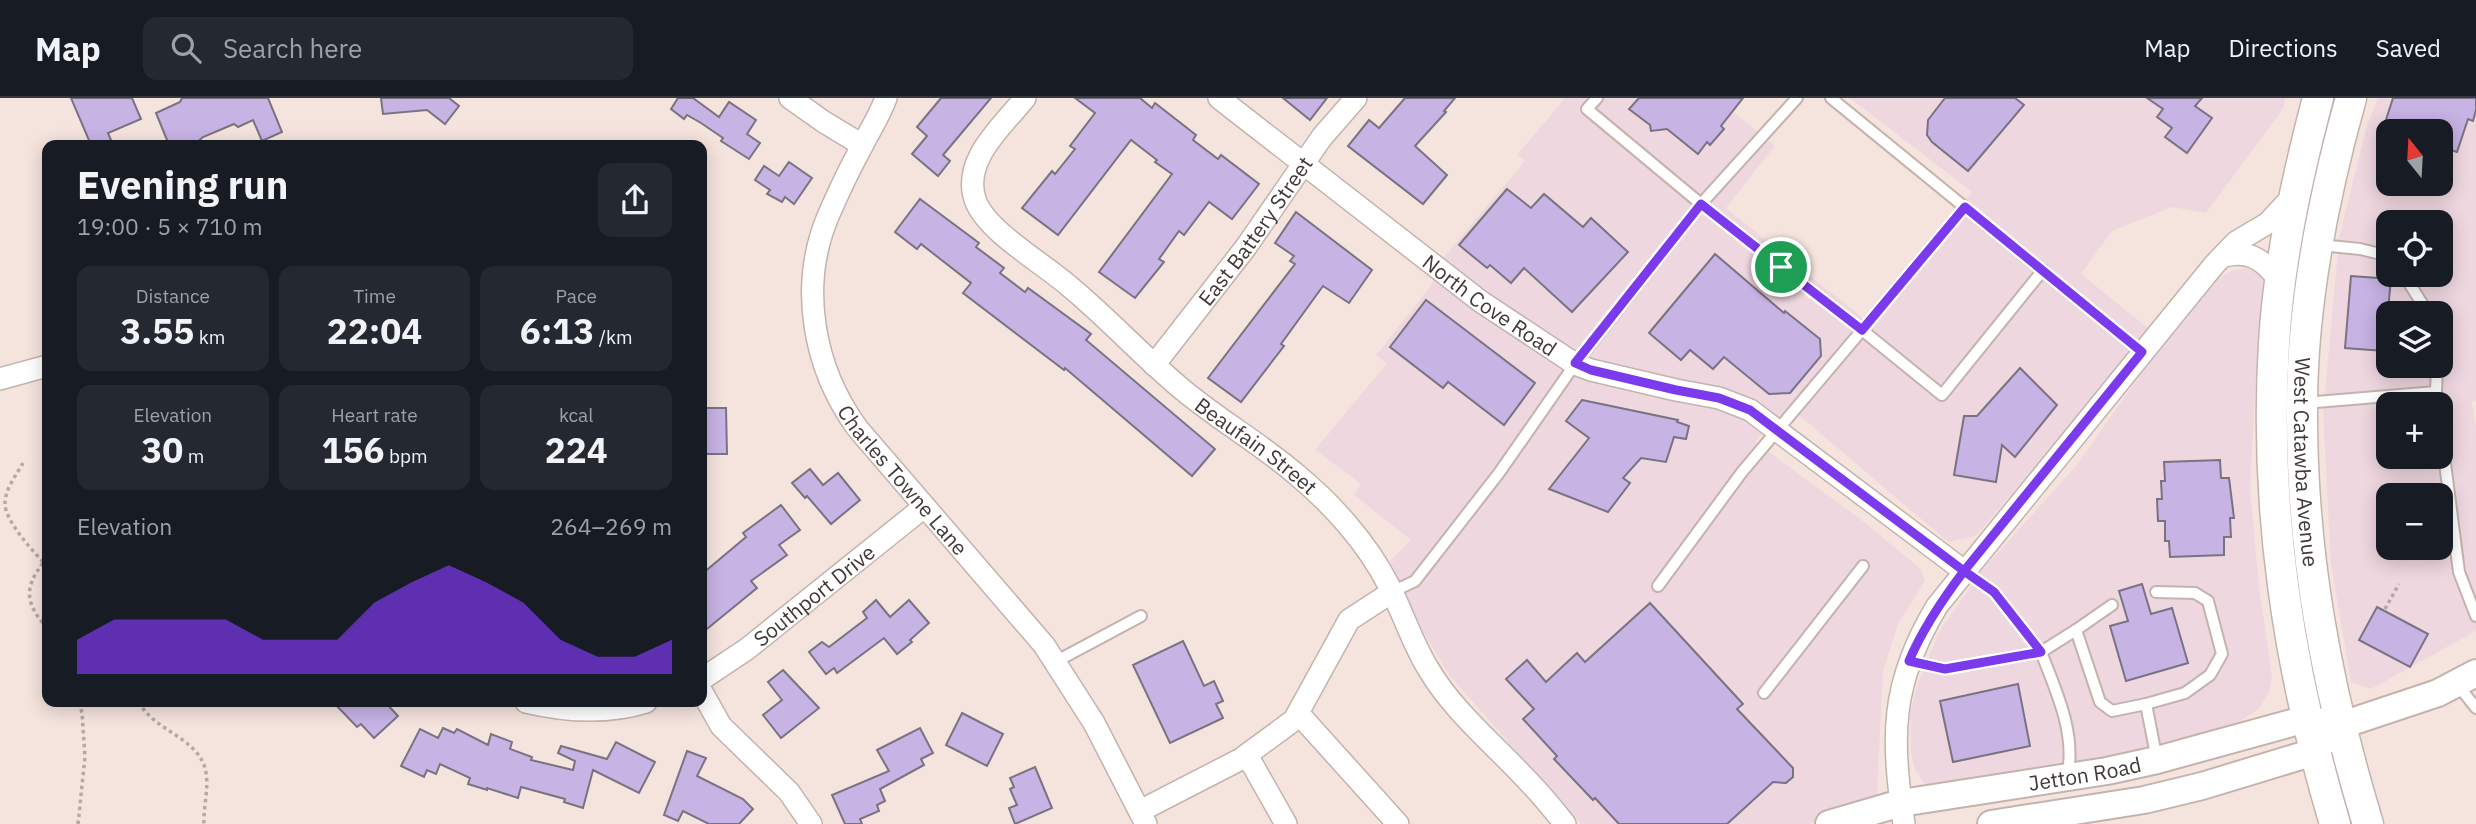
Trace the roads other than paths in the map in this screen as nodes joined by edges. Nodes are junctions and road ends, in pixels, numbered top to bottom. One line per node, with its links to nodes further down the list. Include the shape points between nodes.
1 (790, 98): 11 (street)
2 (886, 98): 11 (street, Charles Towne Lane)
3 (1025, 98): 24 (street, Beaufain Street, via 979,157 973,180 981,214 1113,324)
4 (1219, 98): 12 (street, North Cove Road)
5 (1356, 98): 12 (street, East Battery Street)
6 (1597, 98): 14 (lane, via 1587,109)
7 (1797, 98): 14 (lane)
8 (1831, 98): 15 (lane)
9 (2318, 98): 13 (main road, West Catawba Avenue)
10 (2351, 98): 16 (main road, West Catawba Avenue)
11 (862, 145): 33 (street, Charles Towne Lane, via 818,248 813,284 816,340 841,405)
12 (1303, 164): 23 (street, North Cove Road, via 1480,302); 24 (street, East Battery Street, via 1246,247)
13 (2294, 195): 18 (street, via 2268,223 2236,242); 20 (main road, West Catawba Avenue)
14 (1701, 204): 21 (lane); 23 (lane)
15 (1965, 207): 19 (lane); 21 (lane)
16 (2317, 245): 17 (lane); 30 (main road, West Catawba Avenue)
17 (2376, 253)
18 (2224, 256): 20 (street, via 2257,258); 22 (street)
19 (2043, 270): 21 (lane, via 1942,395); 22 (lane)
20 (2280, 281): 55 (main road, West Catawba Avenue, via 2272,406 2275,525 2289,638)
21 (1862, 330): 31 (lane)
22 (2142, 352): 35 (street)
23 (1575, 363): 31 (street, North Cove Road, via 1719,398 1750,410); 37 (lane, via 1499,473 1415,581)
24 (1154, 365): 37 (street, Beaufain Street, via 1298,475 1350,527)
25 (42, 367): 27 (street)
26 (2437, 378): 28 (lane)
27 (0, 379)
28 (2436, 392)
29 (2376, 397): 30 (lane)
30 (2302, 404): 56 (main road, West Catawba Avenue, via 2314,593)
31 (1777, 429): 35 (street, North Cove Road); 36 (lane)
32 (2446, 469): 41 (lane, via 2459,572)
33 (924, 507): 45 (street, Charles Towne Lane); 46 (street, Southport Drive)
34 (1863, 566): 48 (lane)
35 (1964, 571): 43 (lane, via 1994,592); 44 (street, via 1937,606)
36 (1658, 586)
37 (1392, 592): 54 (street, via 1349,620); 67 (street, Beaufain Street, via 1429,671)
38 (2156, 592): 50 (lane, via 2195,593 2208,601 2222,654 2210,675 2185,693)
39 (2112, 605): 42 (lane)
40 (1141, 616): 45 (lane)
41 (2476, 616)
42 (2076, 630): 43 (lane); 50 (lane, via 2100,702 2112,711)
43 (2041, 652): 44 (lane, via 1945,669); 60 (lane, via 2061,705 2071,759)
44 (1909, 661): 61 (street, via 1897,711)
45 (1055, 662): 62 (street, Charles Towne Lane, via 1094,723)
46 (707, 677)
47 (2466, 678): 53 (lane); 56 (street, Jetton Road, via 2438,693)
48 (1764, 693)
49 (707, 701): 64 (street, via 721,726 789,792)
50 (2146, 704): 59 (lane)
51 (550, 707): 52 (street)
52 (622, 707)
53 (2476, 708)
54 (1298, 713): 58 (street); 66 (street)
55 (2306, 719): 56 (street, Jetton Road); 57 (main road, West Catawba Avenue); 59 (street, Jetton Road)
56 (2339, 726): 57 (street, Jetton Road); 71 (main road, West Catawba Avenue)
57 (2314, 752): 63 (street, Jetton Road); 70 (main road, West Catawba Avenue)
58 (1247, 755): 62 (street); 65 (street)
59 (2157, 760): 60 (street, Jetton Road)
60 (2067, 777): 61 (street, Jetton Road)
61 (1903, 814): 68 (street, Jetton Road)
62 (1143, 818)
63 (2081, 818): 69 (street, Jetton Road)
64 (810, 824)
65 (1286, 824)
66 (1398, 824)
67 (1565, 824)
68 (1829, 824)
69 (1991, 824)
70 (2335, 824)
71 (2368, 824)

